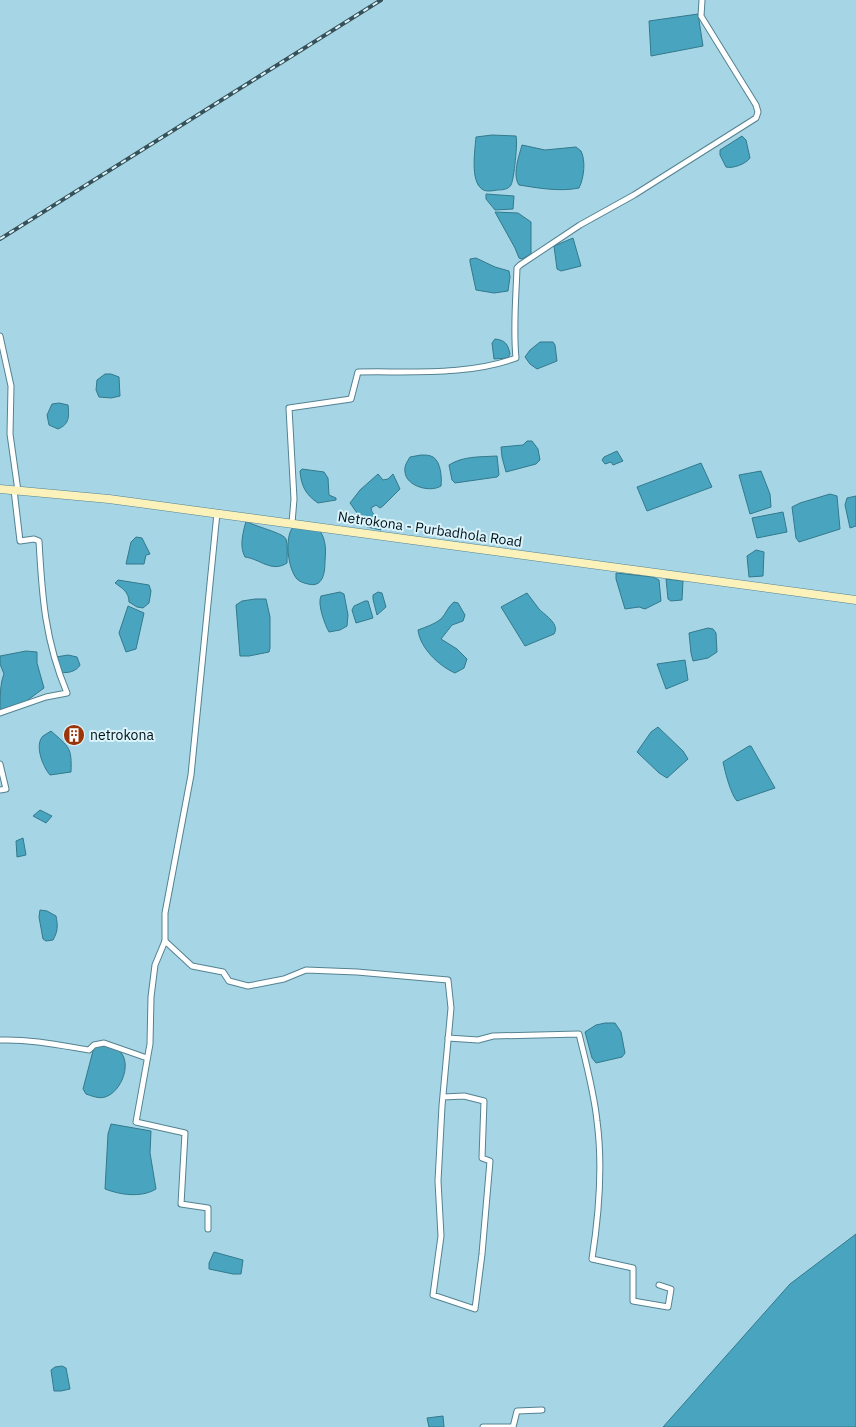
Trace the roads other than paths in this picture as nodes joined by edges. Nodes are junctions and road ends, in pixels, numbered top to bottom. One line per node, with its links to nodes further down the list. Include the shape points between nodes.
1 (702, 0): 6 (street, via 701,16 756,105 756,118 580,225 517,268 516,358 497,365 463,370 358,372 351,399 289,408 294,499)
2 (0, 336): 4 (street, via 11,386 10,434)
3 (0, 489): 4 (main road, Netrokona - Purbadhola Road)
4 (16, 490): 5 (main road, Netrokona - Purbadhola Road); 8 (street, via 20,541 39,541 46,625 67,693)
5 (217, 513): 6 (main road, Netrokona - Purbadhola Road); 11 (street, via 191,774 165,913)
6 (292, 523): 7 (main road, Netrokona - Purbadhola Road)
7 (856, 600)
8 (0, 713)
9 (0, 764): 10 (street, via 6,789)
10 (0, 790)
11 (165, 941): 12 (street, via 192,966 223,972 229,981 248,986 284,979 306,970 448,980 451,1008); 14 (street, via 155,964)
12 (448, 1038): 15 (street); 17 (street, via 478,1040 493,1036 579,1034 598,1121 598,1197 592,1259 633,1268 634,1301 668,1307 671,1289)
13 (0, 1040): 14 (street, via 89,1050 104,1043)
14 (147, 1058): 16 (street, via 136,1122 185,1133 180,1204 208,1208)
15 (443, 1097): 15 (street, via 438,1181 441,1236 433,1295 475,1309 490,1160 482,1158 484,1101 464,1096)
16 (208, 1229)
17 (659, 1285)
18 (542, 1410): 20 (street, via 518,1411)
19 (483, 1427): 20 (street)
20 (512, 1427)

